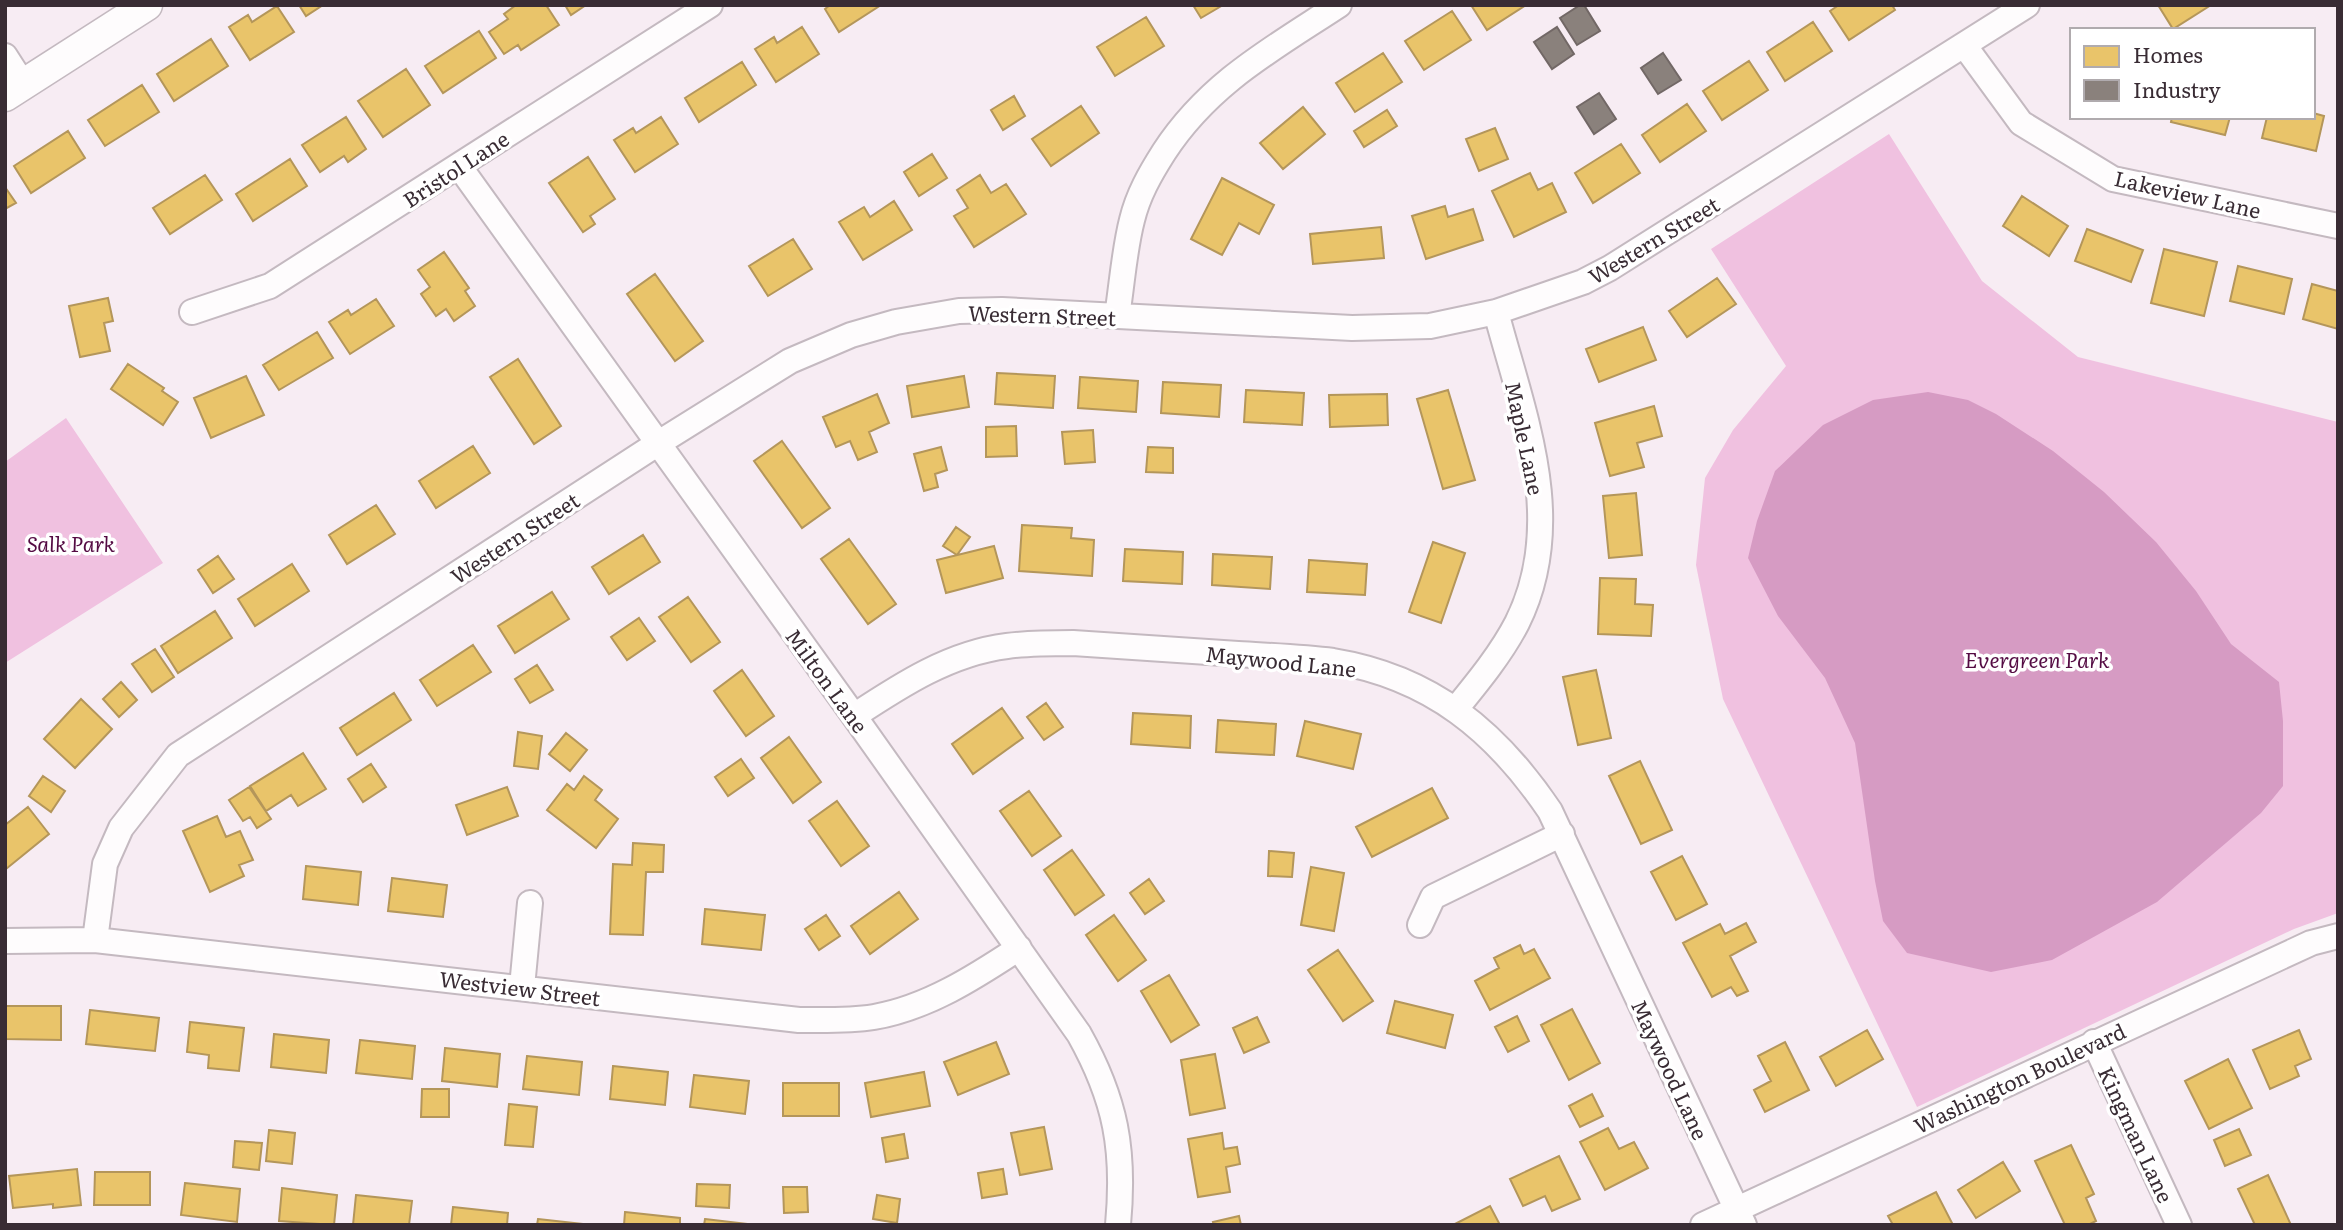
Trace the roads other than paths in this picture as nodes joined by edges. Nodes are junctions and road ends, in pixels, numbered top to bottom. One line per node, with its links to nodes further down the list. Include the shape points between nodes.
1 (147, 5): 7 (street)
2 (710, 5): 8 (street, Bristol Lane)
3 (1339, 5): 12 (street, via 1219,87 1184,123 1139,198)
4 (2026, 5): 5 (street, Western Street)
5 (1964, 45): 9 (street, Lakeview Lane, via 2021,123 2113,179); 10 (street, Western Street, via 1610,268)
6 (5, 57): 7 (street)
7 (14, 90)
8 (458, 166): 11 (street, Bristol Lane, via 270,286); 13 (street, Milton Lane)
9 (2338, 226)
10 (1496, 312): 12 (street, Western Street, via 1430,326 1352,328); 14 (street, Maple Lane, via 1538,477 1541,540 1536,572 1516,626)
11 (192, 313)
12 (1117, 316): 13 (street, Western Street, via 959,311 873,328 790,361)
13 (657, 444): 15 (street, Milton Lane); 20 (street, Western Street, via 178,755 121,828 105,864)
14 (1455, 710): 15 (street, Maywood Lane, via 1391,676 1335,662 1036,643 996,648 944,664); 16 (street, Maywood Lane, via 1516,764)
15 (854, 716): 22 (street, Milton Lane)
16 (1562, 834): 18 (street, via 1433,897); 25 (street, Maywood Lane)
17 (530, 903): 23 (street)
18 (1420, 925)
19 (2338, 936): 24 (street, Washington Boulevard, via 2311,943)
20 (95, 940): 21 (street, Westview Street); 23 (street, Westview Street)
21 (5, 941)
22 (1019, 948): 23 (street, Westview Street, via 967,981 910,1008 875,1017 799,1020); 26 (street, Milton Lane, via 1079,1034 1107,1093 1119,1147)
23 (522, 987)
24 (2094, 1042): 25 (street, Washington Boulevard); 28 (street, Kingman Lane)
25 (1740, 1217): 27 (street, Washington Boulevard)
26 (1118, 1225)
27 (1703, 1225)
28 (2179, 1225)

